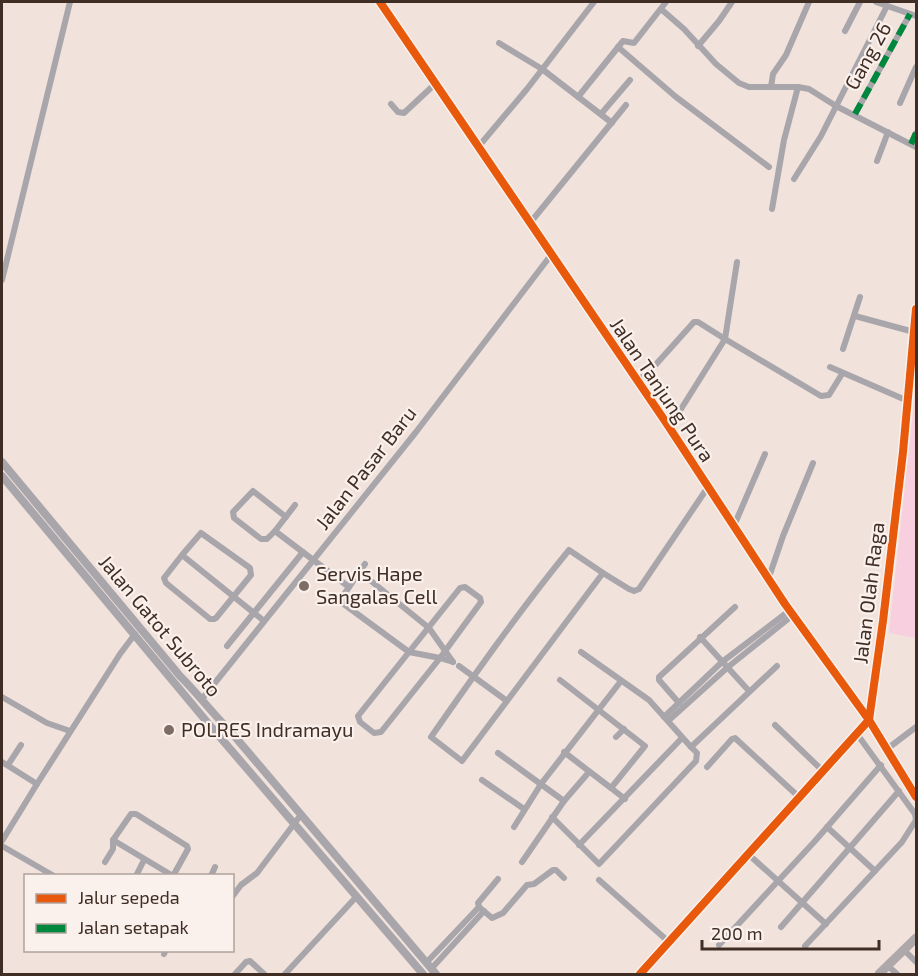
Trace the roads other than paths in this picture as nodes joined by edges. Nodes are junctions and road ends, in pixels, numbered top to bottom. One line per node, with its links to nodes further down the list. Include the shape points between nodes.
1 (70, 2): 41 (street)
2 (380, 2): 19 (street, Jalan Tanjung Pura)
3 (592, 2): 17 (street)
4 (666, 2): 10 (street)
5 (732, 2): 14 (street)
6 (809, 2): 20 (street, via 789,49 773,74)
7 (860, 2): 12 (street)
8 (876, 2): 9 (street)
9 (887, 6): 11 (street); 26 (street)
10 (661, 9): 14 (street); 15 (street, via 634,43 624,40)
11 (913, 15): 28 (street, Gang 26)
12 (845, 31)
13 (500, 43): 17 (street)
14 (698, 46): 20 (street, via 743,85)
15 (618, 47): 22 (street); 35 (street, via 675,97)
16 (916, 67): 24 (street)
17 (542, 69): 22 (street); 32 (street)
18 (630, 80): 27 (street)
19 (435, 84): 23 (street, via 404,113 400,114); 32 (street, Jalan Tanjung Pura)
20 (771, 87): 21 (street)
21 (798, 87): 26 (street, via 810,89); 37 (street)
22 (578, 97): 27 (street)
23 (391, 104)
24 (900, 104)
25 (626, 105): 29 (street)
26 (837, 106): 28 (street); 36 (street)
27 (601, 114): 29 (street)
28 (855, 114): 30 (street)
29 (612, 123): 38 (street)
30 (888, 132): 33 (street); 34 (street)
31 (916, 134): 33 (street)
32 (479, 146): 38 (street, Jalan Tanjung Pura)
33 (914, 146)
34 (877, 161)
35 (769, 167)
36 (794, 179)
37 (772, 208)
38 (530, 223): 39 (street, Jalan Tanjung Pura)
39 (551, 255): 50 (street, Jalan Tanjung Pura); 64 (street, Jalan Pasar Baru)
40 (737, 262): 46 (street)
41 (2, 280)
42 (860, 297): 44 (street)
43 (916, 309): 45 (street, Jalan Olah Raga)
44 (855, 316): 45 (street); 47 (street)
45 (914, 332): 51 (street, Jalan Olah Raga)
46 (725, 339): 49 (street, via 821,396 829,395); 50 (street, via 694,322); 52 (street, via 681,409)
47 (843, 349)
48 (830, 367): 49 (street)
49 (842, 374): 51 (street)
50 (637, 381): 52 (street, Jalan Tanjung Pura)
51 (908, 401): 96 (street, Jalan Olah Raga)
52 (664, 421): 57 (street, Jalan Tanjung Pura)
53 (765, 454): 60 (street)
54 (2, 462): 91 (street, Jalan Gatot Subroto)
55 (813, 463): 68 (street)
56 (2, 476): 76 (street, Jalan Gatot Subroto)
57 (708, 487): 60 (street, Jalan Tanjung Pura); 67 (street, via 639,589 633,591)
58 (295, 505): 59 (street)
59 (286, 517): 61 (street); 61 (street, via 253,491 233,512 234,518 261,539)
60 (734, 528): 68 (street, Jalan Tanjung Pura)
61 (275, 531): 62 (street)
62 (303, 552): 64 (street); 72 (street)
63 (182, 555): 70 (street); 70 (street, via 201,533 250,568 251,575); 70 (street, via 164,578 165,583 211,619)
64 (314, 561): 69 (street); 74 (street, Jalan Pasar Baru)
65 (365, 564): 66 (street)
66 (360, 572): 69 (street); 75 (street)
67 (603, 573): 86 (street, via 569,550); 92 (street)
68 (768, 580): 73 (street, Jalan Tanjung Pura)
69 (349, 587): 80 (street, via 341,602)
70 (234, 596): 72 (street)
71 (735, 607): 77 (street)
72 (254, 612): 74 (street); 78 (street)
73 (791, 613): 83 (street); 96 (street, Jalan Tanjung Pura)
74 (264, 621): 91 (street, Jalan Pasar Baru)
75 (429, 628): 79 (street); 79 (street, via 462,587 482,600); 80 (street)
76 (135, 634): 100 (street); 126 (street, Jalan Gatot Subroto)
77 (700, 637): 83 (street); 93 (street, via 658,677)
78 (227, 646)
79 (446, 651): 82 (street); 82 (street, via 453,662)
80 (409, 652): 82 (street); 82 (street, via 358,716 374,733 381,732)
81 (581, 652): 88 (street)
82 (440, 658)
83 (725, 665): 89 (street); 93 (street); 95 (street)
84 (459, 666): 86 (street)
85 (777, 666): 89 (street)
86 (474, 677): 92 (street); 92 (street, via 431,737 462,761)
87 (560, 680): 94 (street)
88 (621, 681): 94 (street); 95 (street, via 649,700)
89 (749, 691): 105 (street)
90 (2, 697): 100 (street, via 47,723)
91 (202, 699): 124 (street, Jalan Gatot Subroto)
92 (507, 701)
93 (679, 703): 95 (street)
94 (598, 710): 99 (street); 107 (street)
95 (666, 719): 103 (street)
96 (868, 720): 101 (street, Jalan Olah Raga); 106 (street, Jalan Tanjung Pura)
97 (775, 725): 112 (street)
98 (916, 726): 106 (street)
99 (624, 729): 102 (street); 117 (street, via 645,746)
100 (70, 731): 115 (street)
101 (857, 734): 110 (street); 112 (street, Jalan Olah Raga)
102 (616, 737)
103 (682, 738): 105 (street); 121 (street)
104 (21, 745): 109 (street)
105 (691, 747): 131 (street, via 697,753 696,761 599,864)
106 (887, 750): 120 (street, Jalan Tanjung Pura)
107 (564, 752): 113 (street); 116 (street)
108 (498, 753): 116 (street)
109 (5, 763): 115 (street)
110 (881, 765): 118 (street); 128 (street)
111 (707, 766): 119 (street, via 735,738)
112 (823, 771): 119 (street, Jalan Olah Raga)
113 (589, 772): 117 (street); 122 (street)
114 (482, 780): 123 (street)
115 (37, 784): 130 (street)
116 (541, 784): 122 (street); 123 (street)
117 (611, 788): 121 (street)
118 (899, 791): 132 (street); 138 (street, via 916,820)
119 (799, 797): 133 (street, Jalan Olah Raga)
120 (916, 797)
121 (625, 799): 131 (street)
122 (564, 801): 125 (street)
123 (524, 809): 127 (street)
124 (300, 816): 126 (street); 161 (street, Jalan Gatot Subroto)
125 (552, 817): 131 (street); 136 (street)
126 (294, 822): 148 (street, via 257,873); 149 (street, Jalan Gatot Subroto)
127 (514, 827)
128 (827, 827): 132 (street); 147 (street)
129 (112, 840): 134 (street); 135 (street, via 113,849); 142 (street, via 131,814 136,814 187,846)
130 (2, 844): 139 (street)
131 (579, 845)
132 (851, 848): 138 (street); 150 (street)
133 (748, 854): 147 (street); 155 (street, Jalan Olah Raga)
134 (144, 860): 140 (street); 141 (street)
135 (105, 862)
136 (522, 862)
137 (215, 867): 143 (street)
138 (875, 871): 152 (street)
139 (51, 874)
140 (137, 874)
141 (169, 874)
142 (174, 874)
143 (212, 874)
144 (564, 878): 151 (street, via 553,870 527,885 499,917 492,918)
145 (498, 879): 151 (street, via 478,902)
146 (599, 880): 155 (street)
147 (778, 880): 150 (street); 156 (street)
148 (234, 894)
149 (357, 896): 164 (street); 165 (street, Jalan Gatot Subroto)
150 (802, 903): 152 (street); 153 (street)
151 (482, 909): 161 (street)
152 (826, 924): 157 (street)
153 (781, 927)
154 (916, 938): 158 (main road)
155 (669, 942): 166 (street, Jalan Olah Raga)
156 (719, 945)
157 (805, 946)
158 (904, 950): 159 (street); 160 (main road)
159 (916, 962)
160 (888, 966): 167 (main road); 168 (street)
161 (431, 969)
162 (235, 975): 163 (street, via 250,961)
163 (264, 975)
164 (285, 975)
165 (423, 975)
166 (640, 975)
167 (879, 975)
168 (897, 975)

